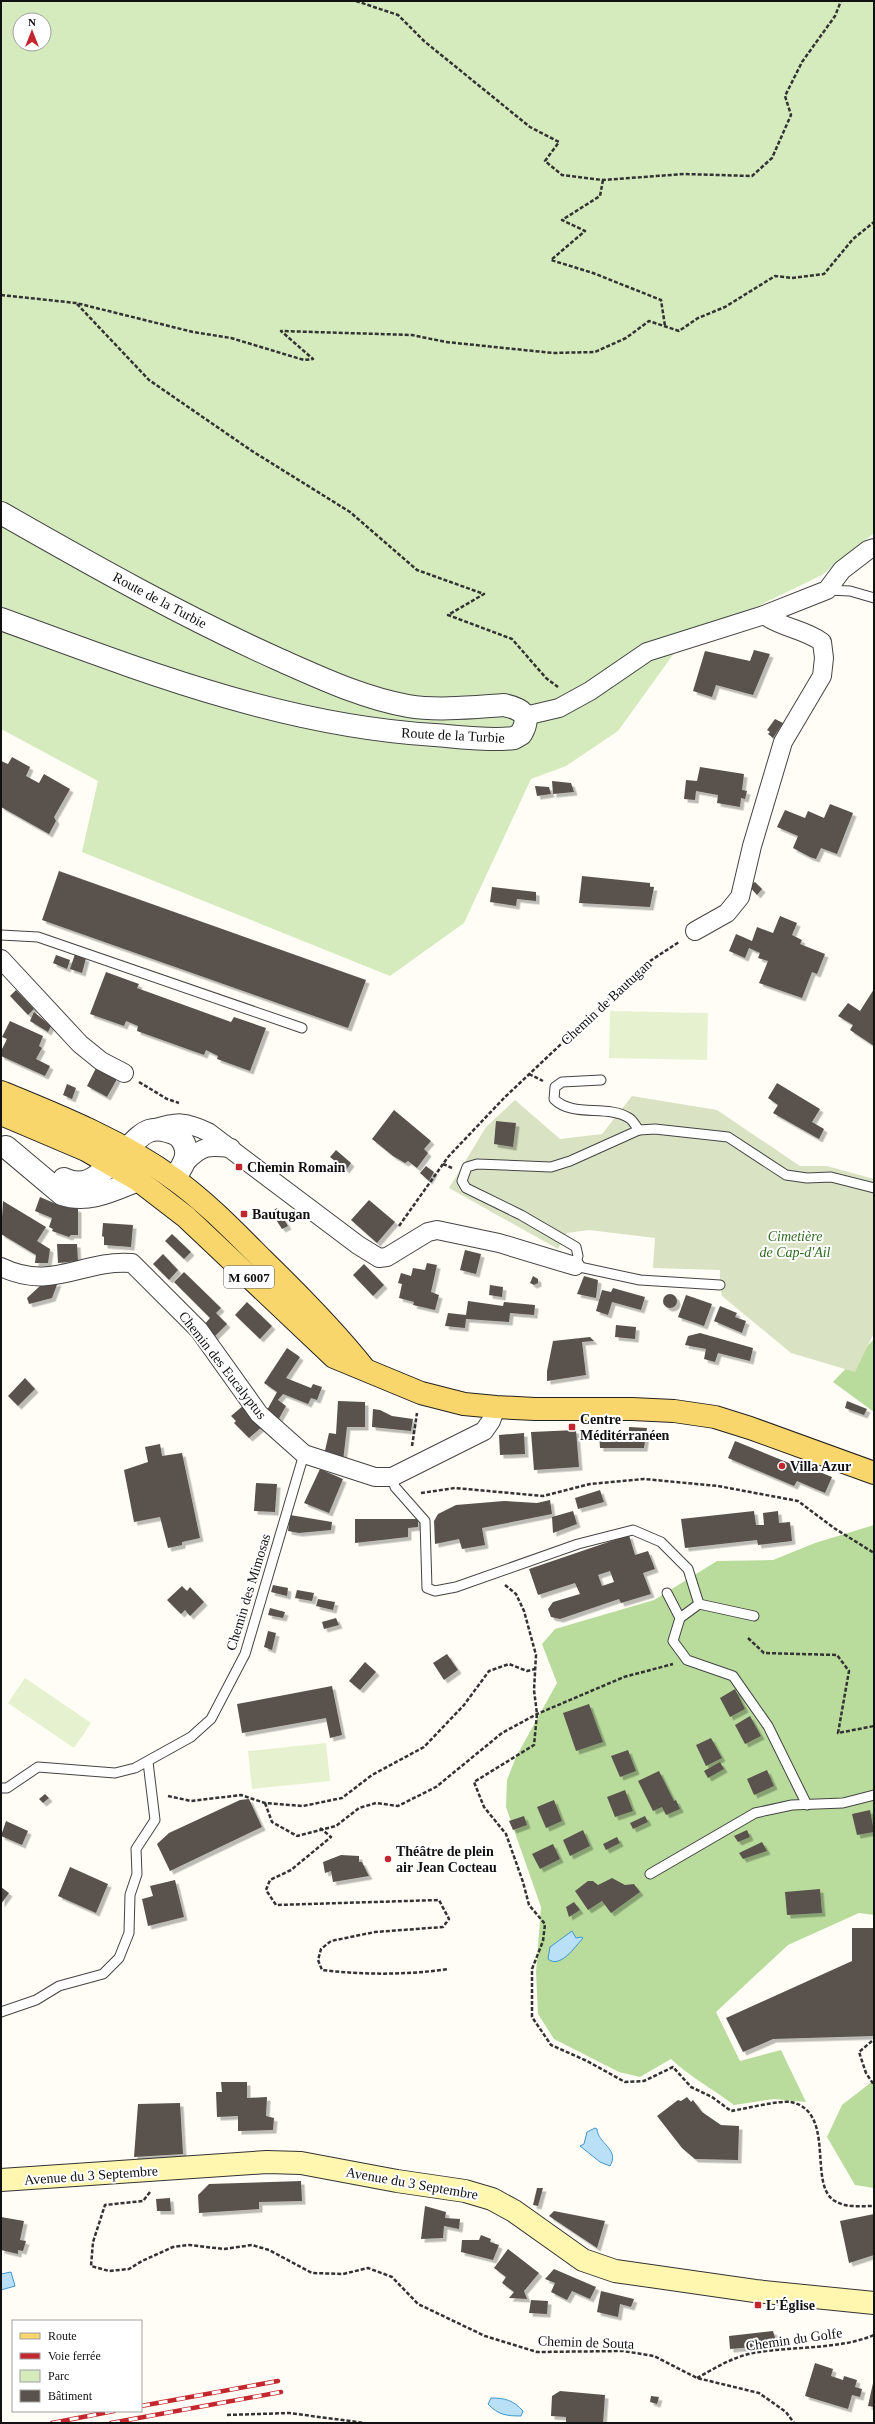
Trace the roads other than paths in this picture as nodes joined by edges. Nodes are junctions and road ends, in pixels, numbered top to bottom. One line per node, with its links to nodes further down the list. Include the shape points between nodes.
1 (1, 513): 7 (street, Route de la Turbie, via 236,640 322,678 376,698 409,706 504,706 518,708)
2 (874, 548): 3 (street, via 842,570)
3 (827, 590): 4 (lane); 5 (street)
4 (874, 598)
5 (764, 615): 7 (street, via 647,652 590,691 559,708); 8 (street, via 774,622 809,633 822,642 822,676 783,742 752,846 740,897 727,913)
6 (1, 619): 7 (street, Route de la Turbie, via 198,690 271,710 341,724 420,734 507,739 521,734 526,722)
7 (525, 716)
8 (695, 931)
9 (1, 935): 11 (lane, via 38,937)
10 (1, 959): 12 (street, via 80,1044 101,1061)
11 (302, 1028)
12 (124, 1073)
13 (601, 1080): 17 (lane, via 562,1082 555,1087 554,1099 562,1107 629,1118)
14 (1, 1092): 20 (main road, M 6007)
15 (1, 1114): 20 (main road, M 6007, via 86,1150)
16 (153, 1129): 19 (street, via 173,1122 193,1125); 20 (street, via 143,1132); 21 (street, via 178,1135 186,1148)
17 (639, 1130): 24 (lane, via 655,1129 728,1137 786,1175 831,1178); 25 (lane, via 552,1167 478,1164 467,1166 463,1174 462,1181 466,1188 521,1215 576,1247 578,1256)
18 (3, 1147): 20 (street, via 21,1149 66,1180 78,1184 90,1181); 23 (street, via 57,1190 73,1198 85,1198 108,1192)
19 (231, 1148): 21 (street, via 206,1147 198,1150); 25 (street, via 379,1255 437,1230 499,1243)
20 (119, 1156): 22 (main road, M 6007); 23 (main road)
21 (187, 1161): 22 (street)
22 (174, 1179): 23 (main road); 28 (main road, M 6007, via 291,1285 339,1336)
23 (138, 1180): 28 (main road, M 6007, via 186,1217 334,1357)
24 (874, 1188)
25 (575, 1266): 27 (lane, via 640,1280)
26 (1, 1267): 30 (street, Chemin des Eucalyptus, via 18,1275 42,1278 114,1261 132,1263 198,1330 259,1414)
27 (720, 1285)
28 (363, 1367): 29 (main road, M 6007, via 421,1393 464,1404)
29 (496, 1407): 31 (main road, M 6007, via 653,1410 715,1417); 32 (street, Chemin des Eucalyptus, via 491,1422 484,1431)
30 (304, 1454): 32 (street, Chemin des Eucalyptus, via 374,1478); 37 (lane, Chemin des Mimosas, via 245,1654 211,1719 191,1737)
31 (874, 1473)
32 (392, 1477): 34 (lane, via 395,1487 425,1522 427,1588 435,1591 456,1587 578,1544 633,1530 661,1542 688,1569)
33 (667, 1593): 36 (lane)
34 (698, 1604): 35 (lane); 36 (lane)
35 (754, 1616)
36 (680, 1618): 40 (lane, via 673,1641 687,1660 733,1676 768,1726)
37 (148, 1762): 38 (lane, Chemin des Mimosas, via 115,1773 38,1767 7,1788); 42 (lane, via 155,1820 136,1849 137,1874 130,1895 129,1933 119,1958 103,1974 59,1986 36,2000)
38 (1, 1788)
39 (874, 1795): 40 (lane, via 843,1803)
40 (807, 1805): 41 (lane, via 792,1805 755,1813)
41 (650, 1874)
42 (1, 2012)
43 (1, 2180): 44 (main road, Avenue du 3 Septembre, via 267,2162 301,2163 465,2191 492,2199 514,2211 583,2260 615,2271 755,2291)
44 (874, 2303)

